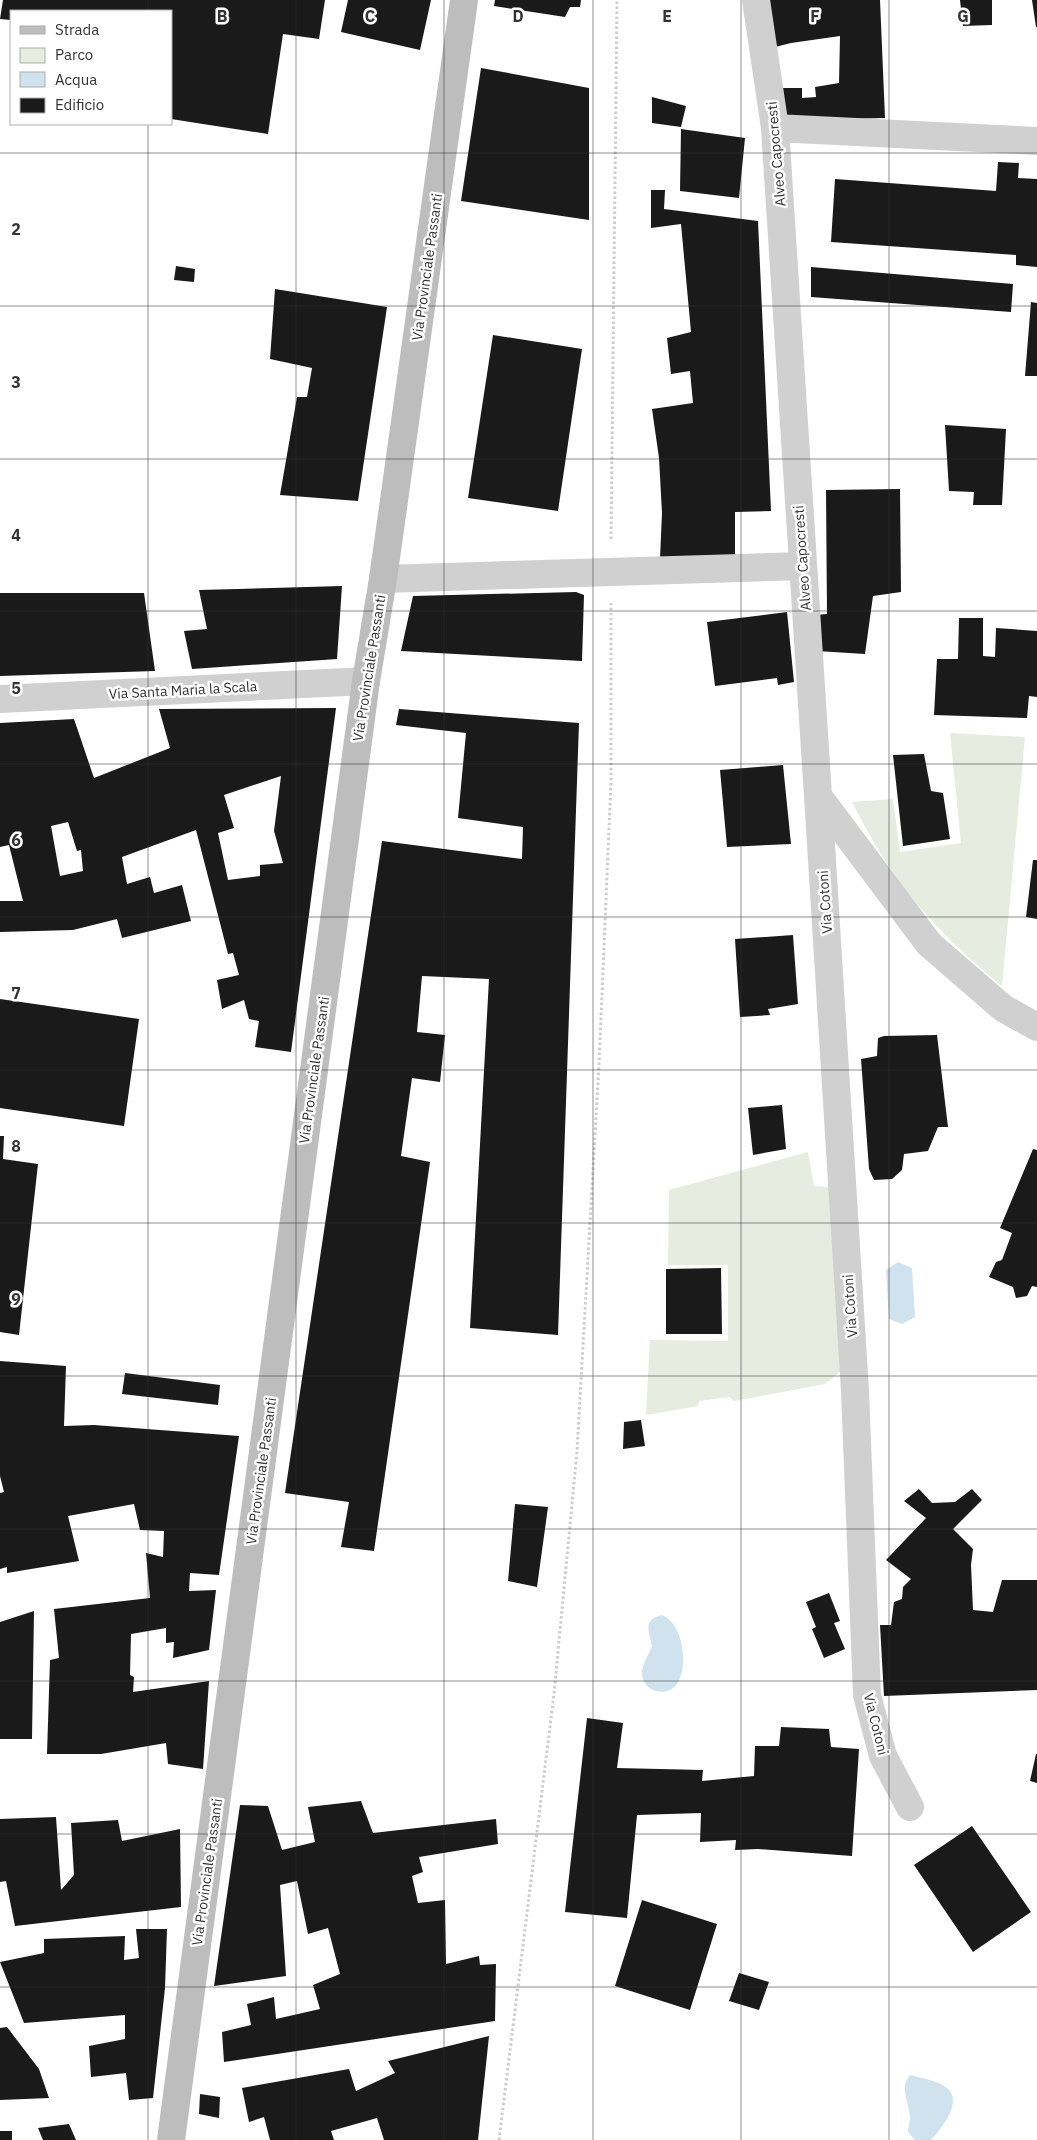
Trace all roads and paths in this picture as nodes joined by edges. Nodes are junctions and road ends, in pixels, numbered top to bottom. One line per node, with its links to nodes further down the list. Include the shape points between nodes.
1 (464, 0): 8 (main road, Via Provinciale Passanti)
2 (617, 0): 7 (path)
3 (756, 0): 4 (street, Alveo Capocresti)
4 (776, 128): 5 (street); 6 (street, Alveo Capocresti)
5 (1037, 141)
6 (802, 566): 7 (street); 11 (street, Alveo Capocresti)
7 (611, 571): 8 (street); 15 (path, via 610,790 599,1065 577,1451 554,1694)
8 (383, 579): 9 (main road, Via Provinciale Passanti)
9 (366, 681): 10 (street, Via Santa Maria la Scala); 14 (main road, Via Provinciale Passanti)
10 (0, 698)
11 (818, 796): 12 (street, via 928,944 1003,1008); 13 (street, Via Cotoni, via 855,1391 867,1695 883,1756)
12 (1037, 1027)
13 (910, 1807)
14 (171, 2140)
15 (499, 2140)

